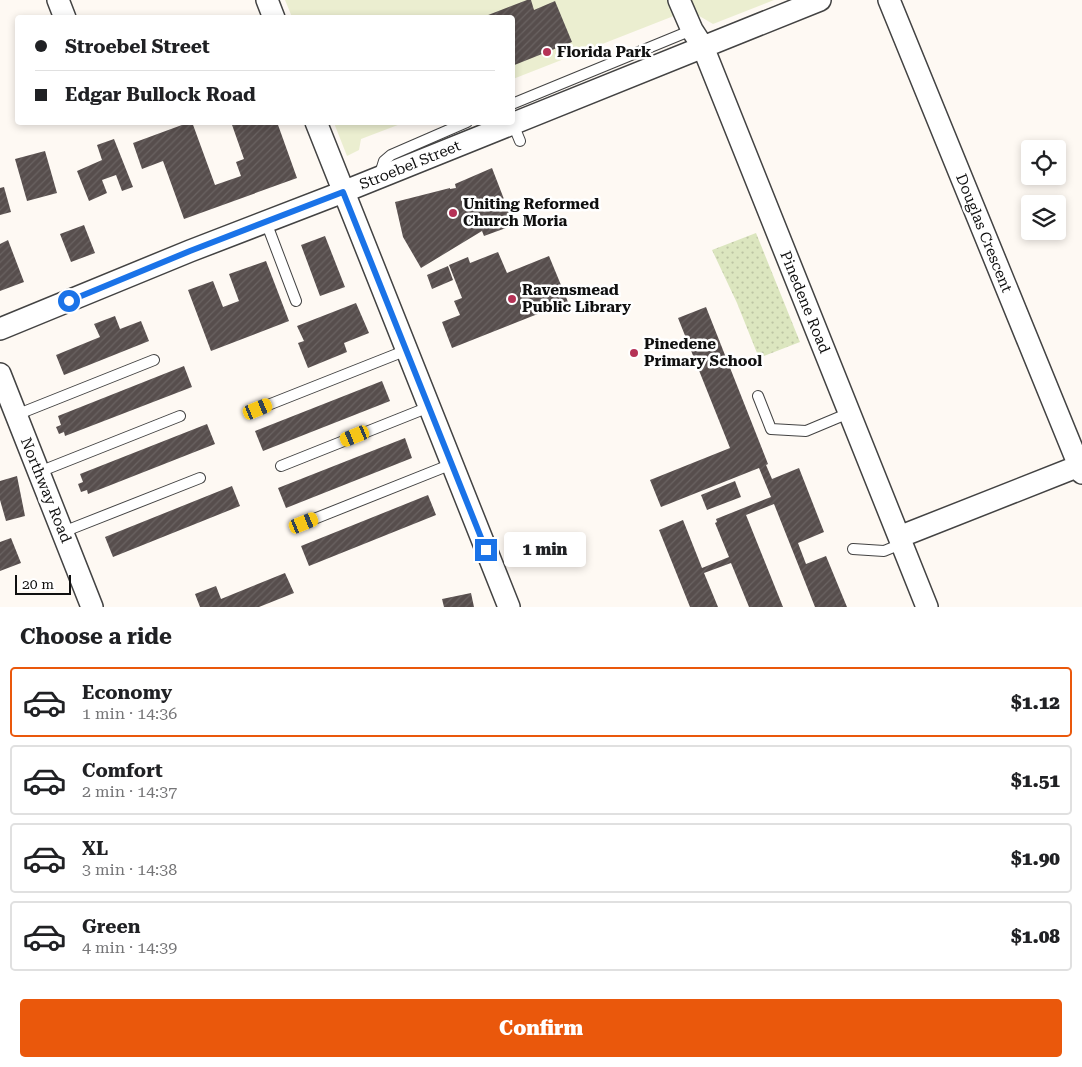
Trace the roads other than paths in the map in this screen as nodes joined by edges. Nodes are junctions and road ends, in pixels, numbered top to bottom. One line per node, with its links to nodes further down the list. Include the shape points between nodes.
1 (58, 0): 6 (street)
2 (267, 0): 7 (street)
3 (679, 0): 8 (street, Pinedene Road)
4 (820, 0): 8 (street, Stroebel Street)
5 (889, 0): 29 (street, Douglas Crescent)
6 (64, 15)
7 (273, 15)
8 (697, 38): 9 (street, Stroebel Street); 24 (street, Pinedene Road)
9 (515, 123)
10 (317, 125): 14 (street)
11 (460, 125): 13 (lane, via 390,155 384,161)
12 (510, 125): 13 (street, Stroebel Street)
13 (379, 178): 14 (street, Stroebel Street)
14 (343, 192): 15 (street, Stroebel Street); 18 (street)
15 (266, 222): 16 (lane); 17 (street, Stroebel Street)
16 (296, 301)
17 (0, 329)
18 (407, 350): 22 (street); 23 (lane)
19 (154, 360): 25 (lane)
20 (0, 374): 25 (street, Northway Road)
21 (758, 396): 24 (lane, via 771,429 806,430)
22 (429, 407): 27 (street); 28 (lane)
23 (258, 409)
24 (849, 413): 34 (street, Pinedene Road)
25 (16, 415): 30 (street, Northway Road)
26 (180, 416): 30 (lane)
27 (452, 464): 32 (lane); 37 (street)
28 (281, 466)
29 (1081, 470): 34 (street, Douglas Crescent)
30 (39, 472): 33 (street, Northway Road)
31 (200, 478): 33 (lane)
32 (304, 523)
33 (63, 532): 36 (street, Northway Road)
34 (900, 541): 35 (lane, via 884,551); 38 (street, Pinedene Road)
35 (853, 549)
36 (92, 607)
37 (509, 607)
38 (927, 607)

